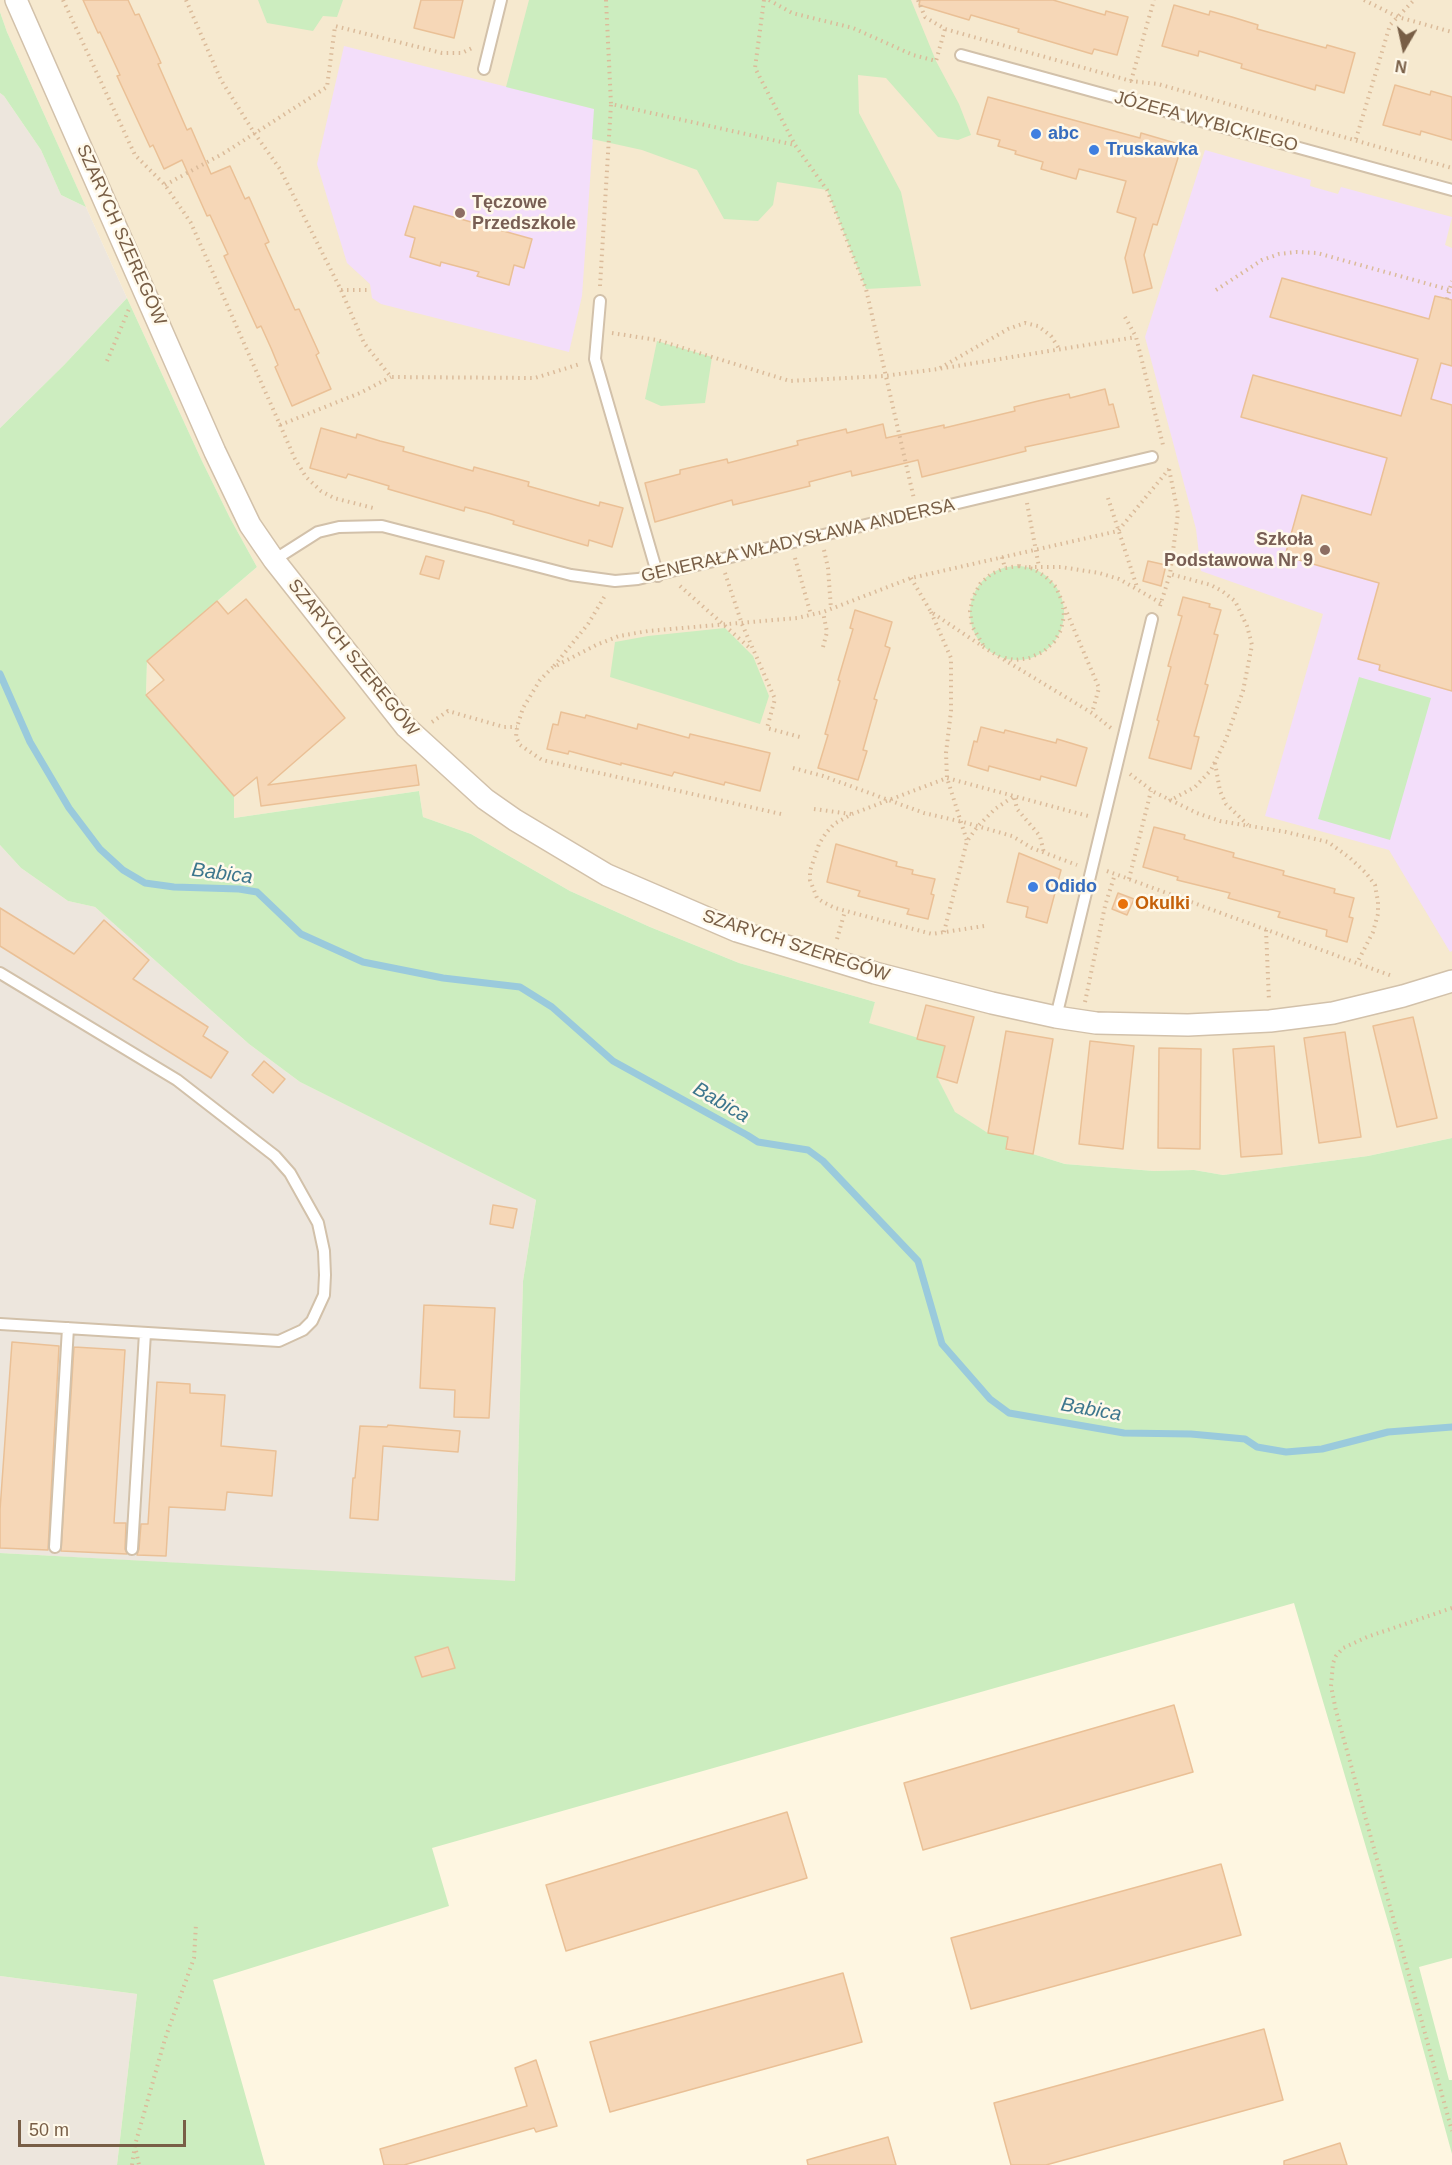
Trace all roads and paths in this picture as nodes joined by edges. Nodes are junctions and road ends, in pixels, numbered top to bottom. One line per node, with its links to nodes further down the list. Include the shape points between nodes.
1 (16, 0): 57 (street, SZARYCH SZEREGÓW, via 220,462 250,525)
2 (63, 0): 24 (path, via 135,155)
3 (186, 0): 20 (path, via 221,80)
4 (501, 0): 17 (lane)
5 (606, 0): 19 (path)
6 (764, 0): 22 (path, via 755,68)
7 (769, 0): 13 (path, via 792,13 853,28 936,61)
8 (918, 0): 13 (path, via 925,17)
9 (1154, 0): 18 (path)
10 (1364, 0): 12 (path)
11 (1414, 0): 12 (path)
12 (1398, 17): 14 (path); 21 (path, via 1390,25)
13 (945, 29): 18 (path)
14 (1452, 32)
15 (476, 46): 20 (path, via 462,53 442,52 335,26 327,87)
16 (961, 55): 25 (lane, JÓZEFA WYBICKIEGO)
17 (484, 69)
18 (1131, 81): 21 (path, via 1158,84)
19 (611, 104): 22 (path); 32 (path)
20 (255, 134): 24 (path); 27 (path, via 280,169)
21 (1356, 139): 23 (path)
22 (795, 145): 41 (path, via 827,190 866,289)
23 (1452, 168)
24 (165, 185): 43 (path, via 191,223)
25 (1452, 189)
26 (1452, 281): 29 (path)
27 (341, 290): 28 (path); 42 (path, via 364,343)
28 (371, 290)
29 (1450, 290): 30 (path, via 1317,253 1296,252 1262,260); 31 (path)
30 (1216, 291)
31 (1447, 299)
32 (600, 301): 35 (lane)
33 (129, 308): 39 (path)
34 (1125, 318): 36 (path)
35 (596, 330): 38 (lane); 41 (path, via 657,340 790,381)
36 (1136, 337): 37 (path); 44 (path)
37 (1060, 350): 40 (path); 40 (path, via 1051,336 1038,326 1025,323 1008,328)
38 (596, 359): 42 (path, via 535,378); 62 (lane)
39 (107, 361)
40 (938, 369): 41 (path)
41 (884, 376): 50 (path)
42 (391, 377): 43 (path)
43 (280, 425): 51 (path, via 295,459 314,486 334,498)
44 (1165, 454)
45 (1152, 457): 48 (lane, GENERAŁA WŁADYSŁAWA ANDERSA)
46 (1167, 462): 47 (path)
47 (1169, 469): 52 (path); 63 (path, via 1179,513)
48 (1023, 488): 53 (lane, GENERAŁA WŁADYSŁAWA ANDERSA); 55 (path)
49 (1108, 498): 52 (path)
50 (914, 499)
51 (375, 509)
52 (1118, 531): 55 (path); 66 (path)
53 (820, 537): 54 (lane, GENERAŁA WŁADYSŁAWA ANDERSA); 69 (path, via 828,568)
54 (792, 544): 58 (lane, GENERAŁA WŁADYSŁAWA ANDERSA); 72 (path)
55 (1036, 549): 56 (path); 60 (path)
56 (1002, 557): 61 (path); 64 (path)
57 (274, 560): 65 (lane, GENERAŁA WŁADYSŁAWA ANDERSA, via 318,532 339,527 382,526 571,575); 117 (street, SZARYCH SZEREGÓW, via 406,727 485,799 575,858 640,891 737,931 875,973)
58 (721, 561): 62 (lane, GENERAŁA WŁADYSŁAWA ANDERSA); 74 (path)
59 (1019, 566): 60 (path); 61 (path); 67 (path, via 1046,577)
60 (1039, 567): 66 (path, via 1099,573)
61 (1005, 568): 77 (path, via 980,584 970,611 972,626)
62 (662, 574): 65 (lane, GENERAŁA WŁADYSŁAWA ANDERSA); 75 (path)
63 (1170, 574): 68 (path); 87 (path, via 1211,585 1235,601 1252,645 1243,691)
64 (911, 578): 69 (path); 71 (path)
65 (615, 580): 80 (path, via 588,624)
66 (1137, 588): 68 (path)
67 (1062, 601): 79 (path, via 1061,630 1043,652 1015,660); 81 (path, via 1099,688)
68 (1161, 604): 73 (path)
69 (831, 609): 70 (path)
70 (823, 612): 72 (path); 76 (path, via 827,632)
71 (931, 612): 77 (path); 89 (path, via 951,658)
72 (811, 615): 74 (path)
73 (1152, 619): 85 (lane)
74 (742, 624): 75 (path); 78 (path)
75 (724, 625): 78 (path); 80 (path, via 619,636)
76 (822, 647)
77 (988, 650): 79 (path)
78 (753, 651): 84 (path, via 775,699 767,728)
79 (1000, 657): 81 (path)
80 (552, 668): 83 (path, via 530,694)
81 (1092, 713): 85 (path)
82 (429, 724): 83 (path, via 448,711)
83 (517, 728): 95 (path, via 520,745 542,760)
84 (800, 737)
85 (1124, 738): 86 (lane)
86 (1118, 762): 90 (path); 97 (lane)
87 (1215, 762): 93 (path, via 1195,787); 100 (path, via 1226,804)
88 (793, 768): 92 (path)
89 (947, 778): 91 (path); 92 (path); 98 (path)
90 (1151, 791): 93 (path); 105 (path)
91 (1014, 796): 97 (path); 99 (path); 102 (path, via 1017,809 1040,836)
92 (890, 800): 96 (path); 98 (path)
93 (1169, 801): 100 (path, via 1220,821)
94 (814, 809): 96 (path)
95 (781, 814)
96 (852, 814): 106 (path, via 826,832 810,871 817,897)
97 (1104, 820): 103 (lane)
98 (963, 822): 99 (path); 101 (path)
99 (978, 826): 101 (path); 102 (path, via 1012,836)
100 (1248, 826): 111 (path, via 1328,842 1366,873 1375,885 1378,914)
101 (967, 841): 109 (path)
102 (1044, 854): 103 (path)
103 (1092, 868): 104 (path); 117 (lane)
104 (1115, 874): 105 (path); 116 (path)
105 (1129, 879): 108 (path)
106 (845, 911): 109 (path, via 932,934); 110 (path)
107 (984, 926): 109 (path)
108 (1266, 930): 111 (path); 115 (path)
109 (944, 932)
110 (837, 940)
111 (1357, 963): 113 (path)
112 (0, 973): 120 (lane, via 177,1080 275,1156 290,1173 318,1223 324,1251 324,1295 312,1321 303,1330 279,1341)
113 (1384, 973)
114 (1452, 981): 117 (street, SZARYCH SZEREGÓW, via 1333,1013 1270,1021 1188,1025 1096,1023)
115 (1269, 1002)
116 (1085, 1003)
117 (1056, 1017)
118 (0, 1324): 119 (lane)
119 (68, 1328): 120 (lane); 121 (lane)
120 (145, 1333): 122 (lane)
121 (55, 1547)
122 (132, 1549)
123 (1452, 1608): 125 (path, via 1343,1648 1336,1656 1331,1686)
124 (196, 1924): 126 (path, via 194,1958 165,2039)
125 (1452, 2131)
126 (135, 2145): 127 (path); 128 (path)
127 (132, 2165)
128 (139, 2165)

